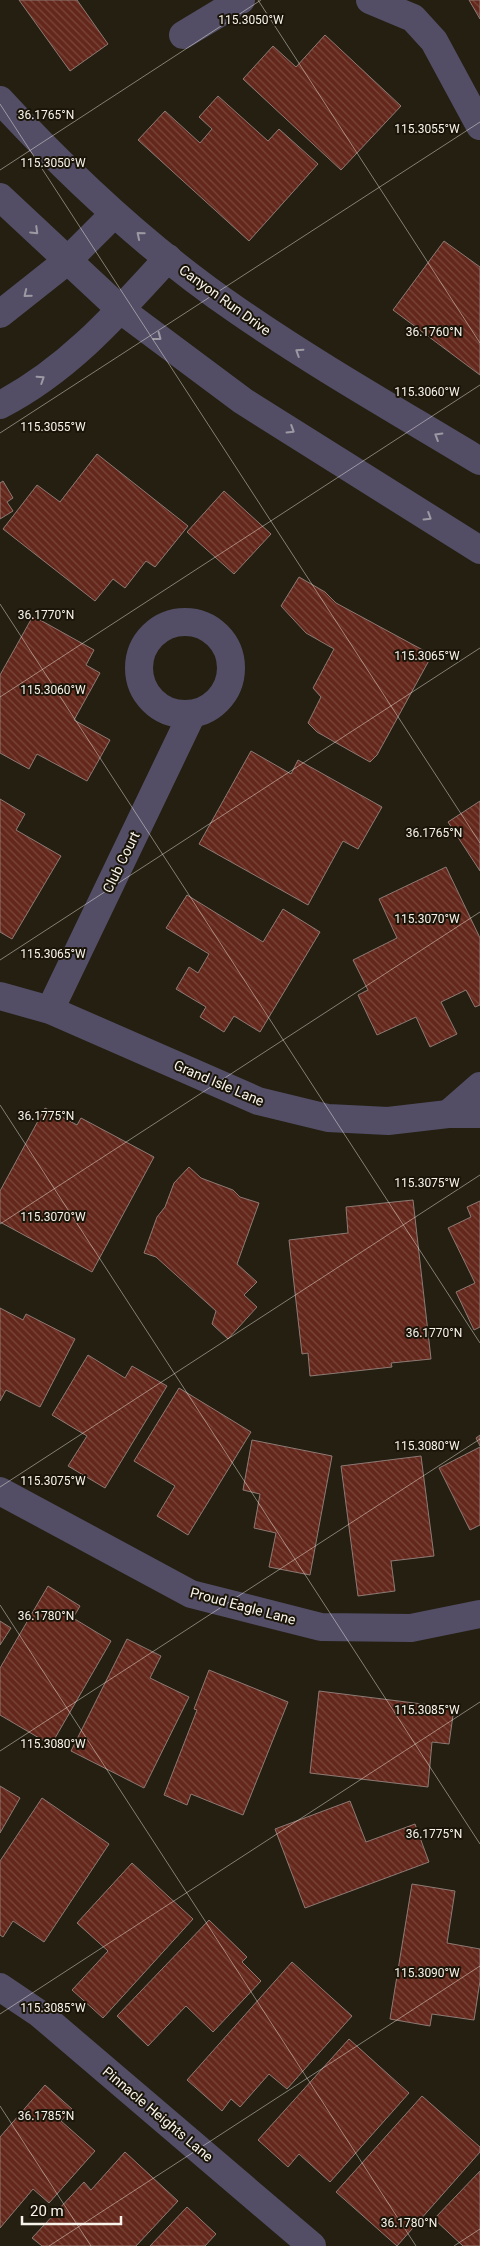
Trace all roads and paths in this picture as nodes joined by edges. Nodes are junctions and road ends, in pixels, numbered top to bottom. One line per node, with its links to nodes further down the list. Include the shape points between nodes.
1 (241, 0): 4 (street)
2 (370, 0): 3 (street)
3 (412, 9): 6 (street, via 434,41)
4 (183, 35)
5 (0, 100): 8 (street, Canyon Run Drive)
6 (480, 126)
7 (0, 197): 10 (street, one-way to 10)
8 (114, 214): 9 (street, Canyon Run Drive, one-way to 8); 10 (street)
9 (168, 258): 11 (street); 14 (street, Canyon Run Drive, one-way to 9, via 313,361)
10 (67, 261): 11 (street); 12 (street, one-way to 12)
11 (121, 310): 13 (street, one-way to 11, via 56,370); 15 (street, one-way to 15, via 243,401)
12 (0, 314)
13 (0, 405)
14 (480, 461)
15 (480, 550)
16 (192, 714): 18 (street, Club Court)
17 (0, 996): 18 (street, Grand Isle Lane)
18 (50, 1010): 20 (street, Grand Isle Lane, via 258,1101 328,1118 388,1122)
19 (480, 1086): 20 (street)
20 (448, 1114): 21 (street, Grand Isle Lane)
21 (480, 1114)
22 (0, 1491): 23 (street, Proud Eagle Lane, via 191,1594 320,1627 411,1628)
23 (480, 1614)
24 (0, 1987): 25 (street, Pinnacle Heights Lane, via 40,2014)
25 (312, 2246)

